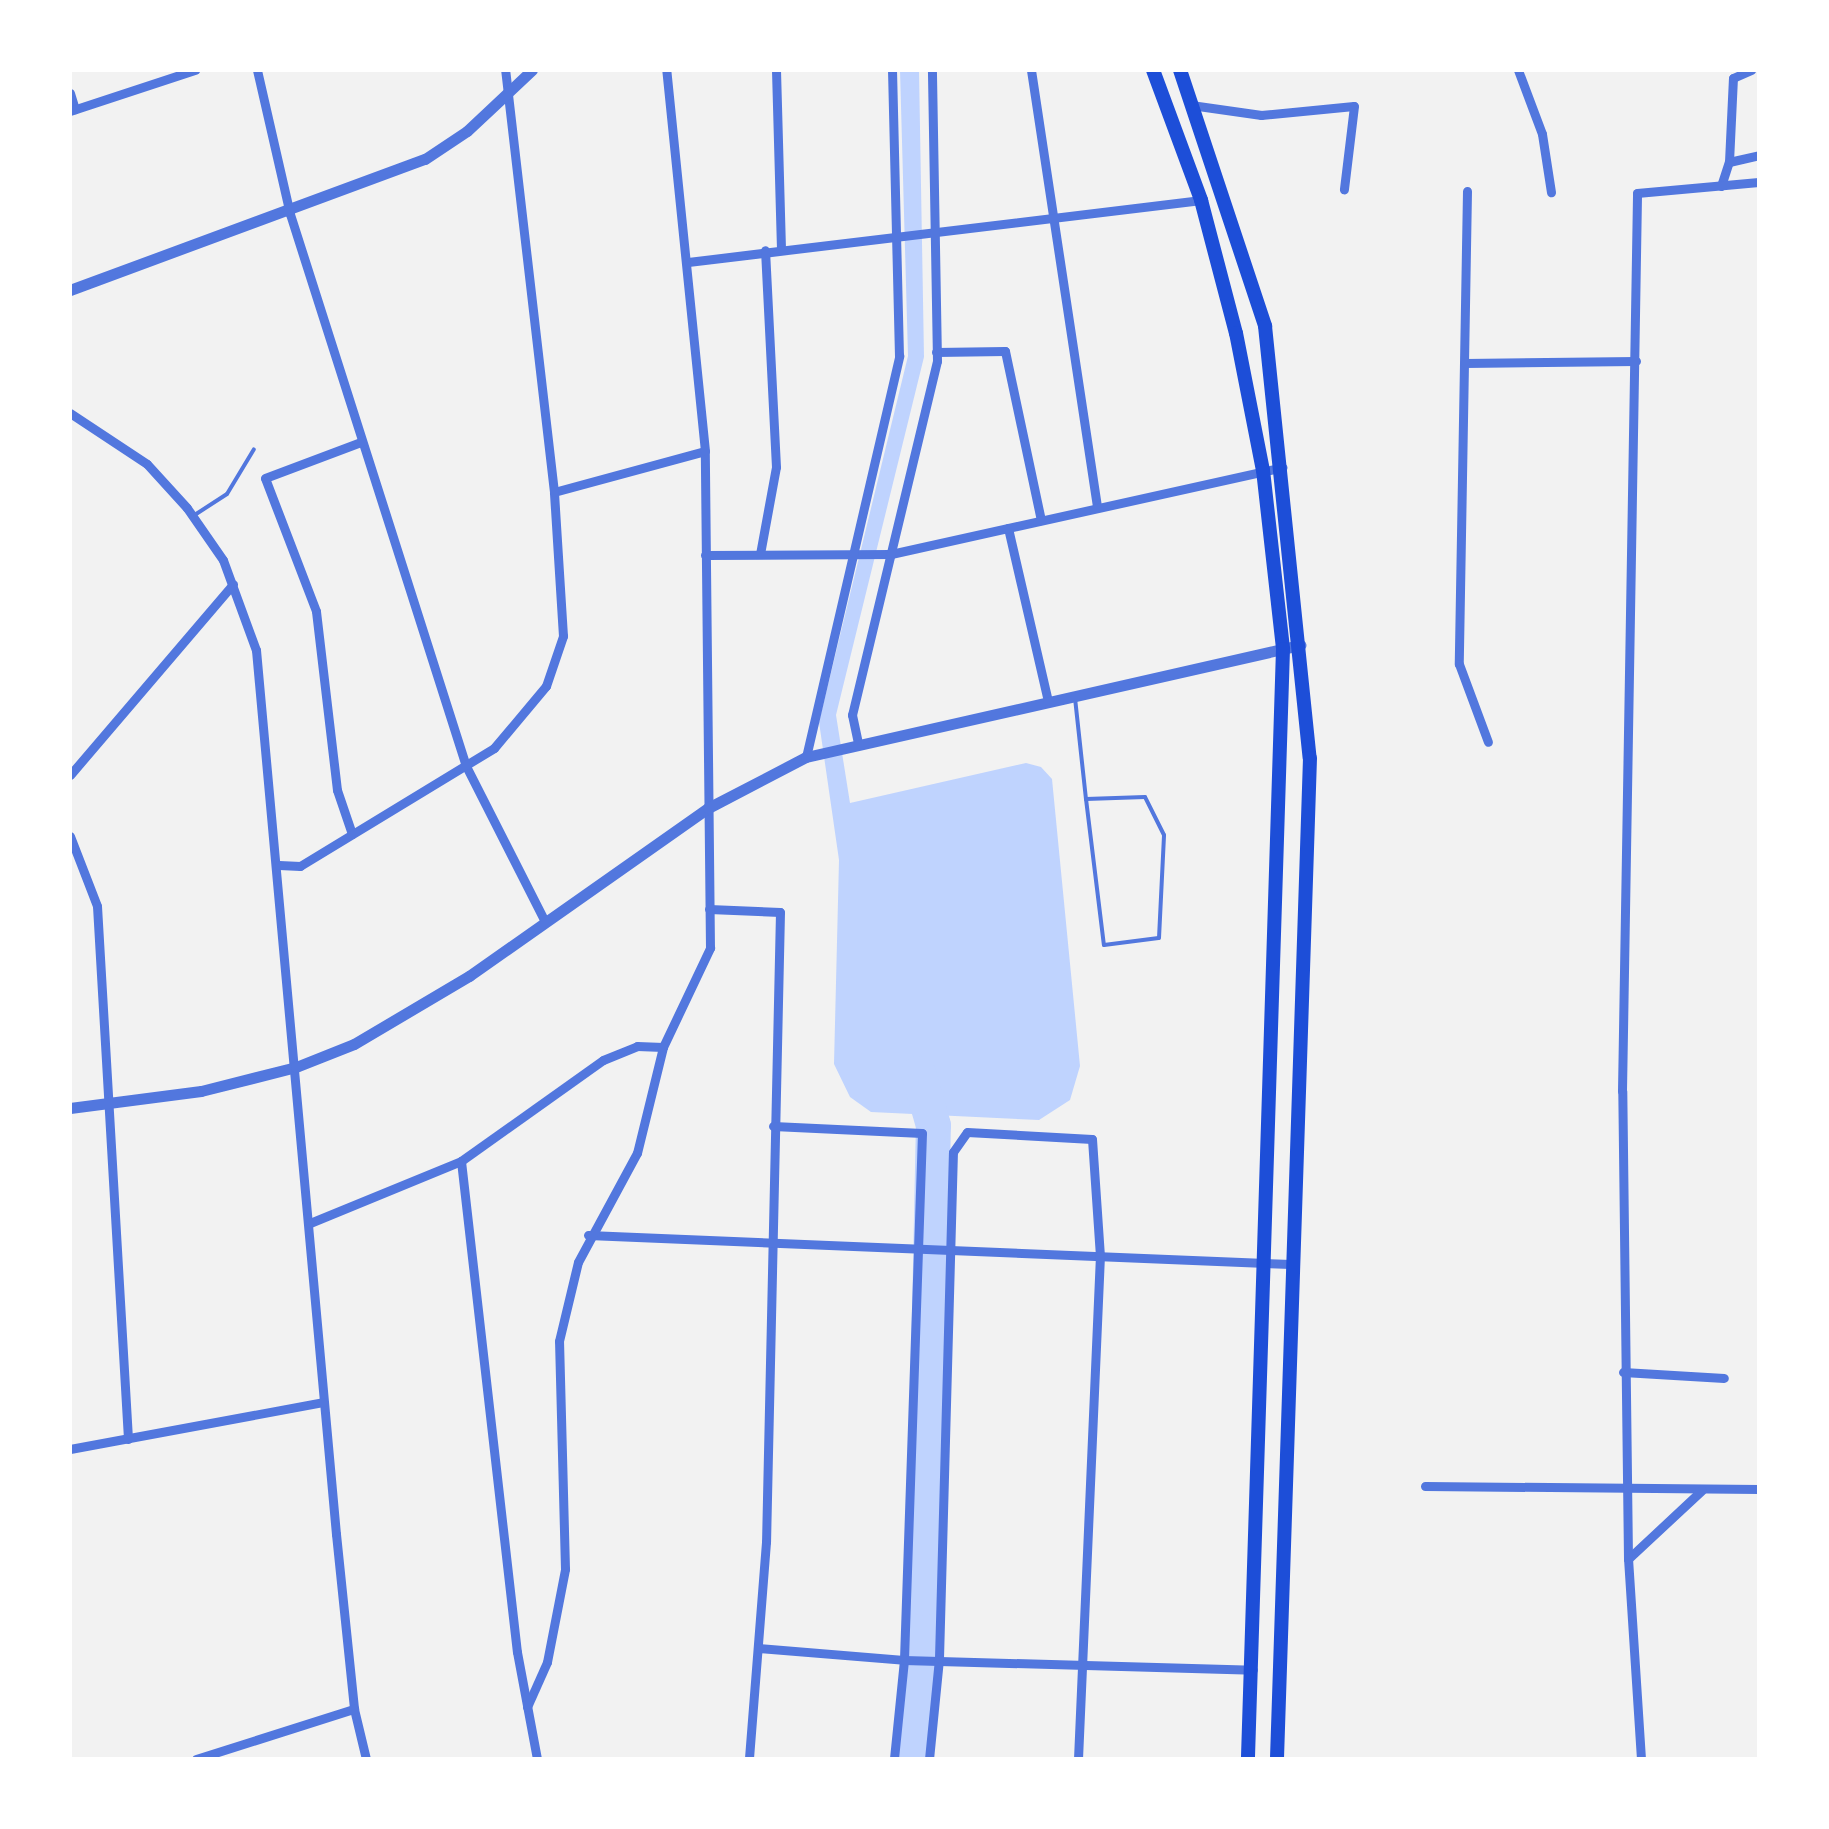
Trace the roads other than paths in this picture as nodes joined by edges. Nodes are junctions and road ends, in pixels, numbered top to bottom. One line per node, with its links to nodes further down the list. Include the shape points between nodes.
1 (195, 70): 17 (street)
2 (257, 70): 26 (street)
3 (505, 70): 15 (street)
4 (532, 70): 15 (street)
5 (666, 70): 32 (street)
6 (776, 70): 30 (street)
7 (892, 70): 29 (street)
8 (932, 70): 28 (street)
9 (1032, 70): 27 (street)
10 (1153, 70): 25 (main road)
11 (1180, 70): 16 (main road)
12 (1518, 70): 24 (street, via 1542,134)
13 (1752, 70): 19 (street, via 1733,78)
14 (70, 93): 17 (street)
15 (508, 97): 26 (street, via 426,159); 43 (street)
16 (1191, 105): 22 (street, via 1261,115 1354,106); 41 (main road, via 1265,326)
17 (73, 110)
18 (1759, 155): 19 (street)
19 (1729, 162): 21 (street)
20 (1759, 182): 21 (street)
21 (1721, 186): 35 (street, via 1637,193)
22 (1344, 189)
23 (1467, 191): 36 (street)
24 (1551, 192)
25 (1201, 200): 27 (street); 42 (main road)
26 (290, 214): 33 (street); 38 (street)
27 (1052, 216): 28 (street); 44 (street)
28 (930, 229): 29 (street); 34 (street)
29 (898, 234): 30 (street); 50 (street, via 899,356)
30 (781, 247): 31 (street)
31 (766, 250): 32 (street); 49 (street, via 776,467)
32 (688, 262): 40 (street)
33 (70, 290)
34 (936, 352): 46 (street, via 1005,351); 51 (street)
35 (1636, 361): 36 (street); 83 (street)
36 (1465, 363): 57 (street, via 1459,664)
37 (70, 412): 45 (street, via 147,464)
38 (361, 442): 60 (street); 64 (street, via 265,478 316,610 337,790)
39 (254, 449): 45 (lane, via 227,494)
40 (705, 451): 43 (street); 48 (street)
41 (1284, 467): 42 (street); 53 (main road)
42 (1263, 470): 44 (street); 54 (main road)
43 (554, 492): 60 (street, via 563,636 534,703 494,748)
44 (1097, 507): 46 (street)
45 (192, 516): 52 (street)
46 (1041, 520): 47 (street)
47 (1008, 528): 51 (street); 56 (street)
48 (705, 554): 49 (street); 63 (street)
49 (760, 554): 50 (street)
50 (853, 555): 51 (street); 59 (street)
51 (887, 555): 58 (street, via 852,715)
52 (233, 584): 61 (street); 66 (street, via 256,650)
53 (1300, 644): 54 (street); 82 (main road, via 1310,758 1308,891)
54 (1283, 648): 55 (street); 81 (main road)
55 (1075, 695): 56 (street); 62 (lane)
56 (1048, 702): 58 (street)
57 (1488, 742)
58 (852, 744): 59 (street)
59 (812, 755): 63 (street)
60 (466, 766): 64 (street); 68 (street)
61 (70, 775)
62 (1086, 799): 62 (lane, via 1145,797 1164,835 1159,938 1104,945)
63 (708, 808): 67 (street); 68 (street)
64 (352, 834): 66 (street, via 300,866)
65 (70, 836): 71 (street, via 97,906)
66 (280, 865): 70 (street)
67 (709, 909): 69 (street, via 710,948); 73 (street, via 780,912)
68 (546, 922): 70 (street, via 416,1009)
69 (663, 1047): 74 (street, via 638,1046 603,1060); 76 (street, via 637,1152)
70 (296, 1067): 71 (street); 75 (street)
71 (111, 1105): 72 (street); 86 (street)
72 (70, 1108)
73 (773, 1126): 77 (street); 78 (street, via 922,1134)
74 (461, 1161): 75 (street); 98 (street)
75 (310, 1223): 85 (street)
76 (588, 1235): 77 (street); 98 (street, via 558,1341 565,1568 547,1662)
77 (768, 1243): 78 (street); 93 (street)
78 (921, 1253): 79 (street); 95 (street)
79 (946, 1254): 80 (street); 80 (street, via 953,1152 967,1132 1092,1139); 94 (street)
80 (1100, 1255): 81 (street); 96 (street)
81 (1266, 1263): 82 (street); 97 (main road)
82 (1290, 1264): 108 (main road)
83 (1623, 1372): 84 (street); 89 (street)
84 (1724, 1378)
85 (323, 1402): 86 (street); 99 (street)
86 (128, 1439): 87 (street)
87 (70, 1449)
88 (1425, 1486): 89 (street)
89 (1626, 1489): 91 (street); 92 (street)
90 (1759, 1489): 91 (street)
91 (1702, 1490): 92 (street)
92 (1628, 1558): 109 (street)
93 (759, 1648): 95 (street); 103 (street)
94 (936, 1658): 95 (street); 96 (street); 105 (street)
95 (909, 1660): 104 (street)
96 (1086, 1662): 97 (street); 106 (street)
97 (1253, 1670): 107 (main road)
98 (528, 1707): 102 (street)
99 (354, 1709): 100 (street); 101 (street)
100 (196, 1759)
101 (366, 1759)
102 (537, 1759)
103 (749, 1759)
104 (894, 1759)
105 (929, 1759)
106 (1078, 1759)
107 (1248, 1759)
108 (1277, 1759)
109 (1641, 1759)

